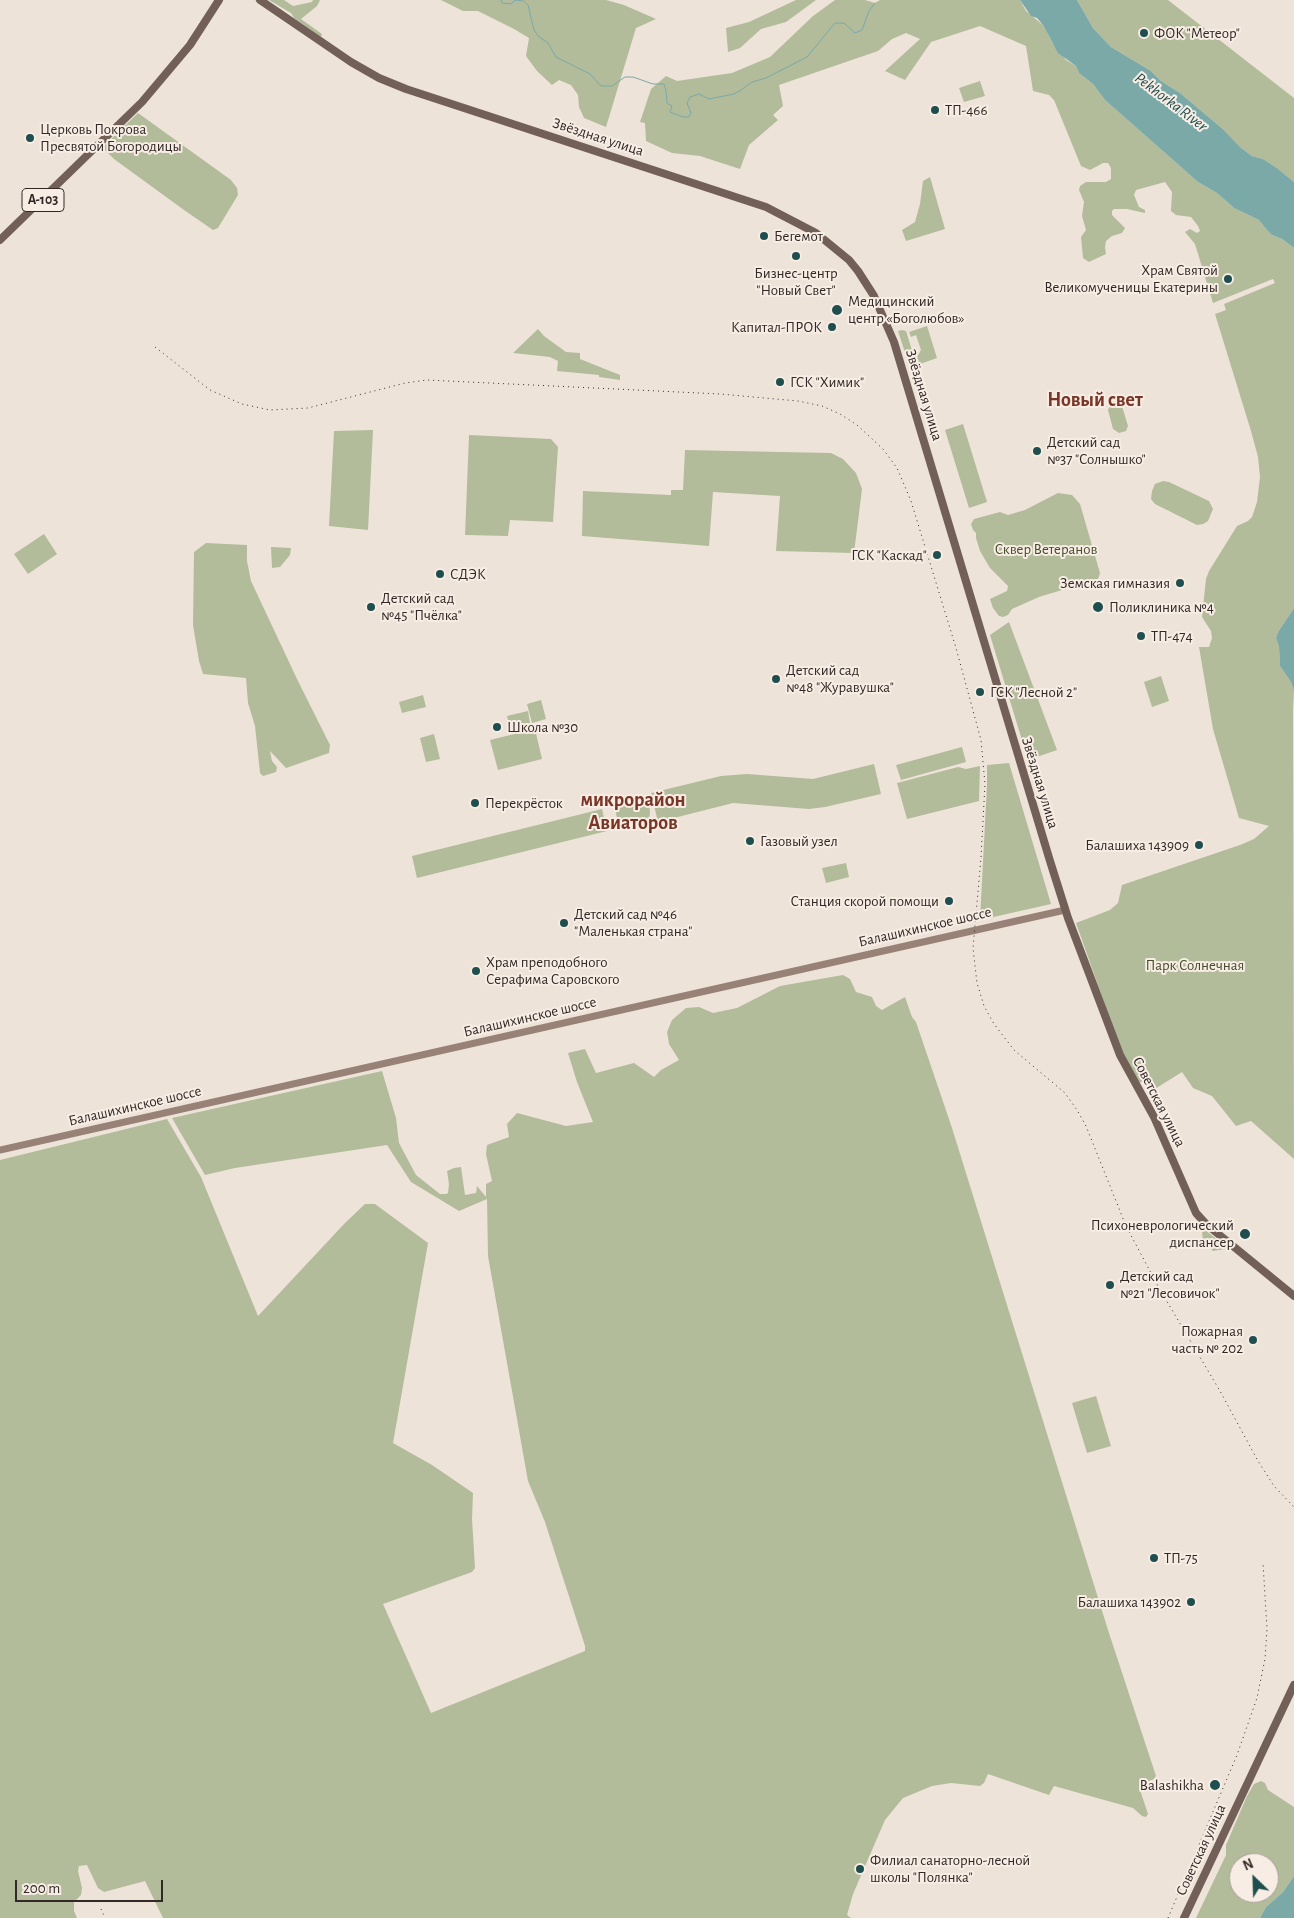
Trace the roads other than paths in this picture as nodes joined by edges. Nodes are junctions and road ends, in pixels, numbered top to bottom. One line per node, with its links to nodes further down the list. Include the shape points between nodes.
1 (220, 0): 3 (main road, А-103, via 190,45 142,102)
2 (260, 0): 4 (main road, Звёздная улица, via 350,62 379,78 766,207 816,233 849,260 874,296 894,342)
3 (0, 240)
4 (1065, 910): 5 (main road, Балашихинское шоссе); 6 (main road, Советская улица, via 1120,1055 1154,1116 1196,1213)
5 (0, 1150)
6 (1294, 1296)
7 (1294, 1685): 8 (main road, Советская улица)
8 (1184, 1918)

